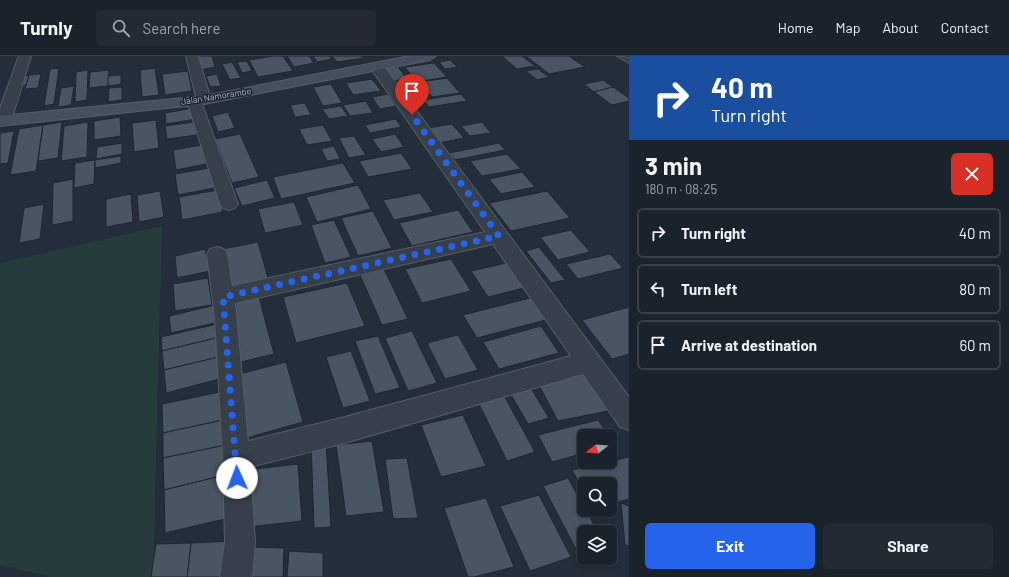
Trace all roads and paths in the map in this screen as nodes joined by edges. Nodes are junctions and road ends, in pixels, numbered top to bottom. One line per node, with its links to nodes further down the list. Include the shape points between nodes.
1 (25, 56): 9 (street)
2 (192, 56): 8 (street)
3 (430, 56): 5 (main road, Jalan Namorambe)
4 (621, 56): 6 (lane)
5 (404, 58): 7 (main road, Jalan Namorambe)
6 (629, 61)
7 (377, 67): 8 (main road, Jalan Namorambe); 11 (street)
8 (199, 100): 9 (main road, Jalan Namorambe); 10 (street)
9 (1, 121)
10 (229, 204)
11 (499, 236): 13 (street); 14 (street)
12 (218, 254): 13 (street)
13 (223, 297): 16 (street)
14 (589, 362): 15 (street); 16 (street, via 342,431)
15 (629, 418)
16 (236, 457): 17 (street, via 240,542)
17 (236, 577)

